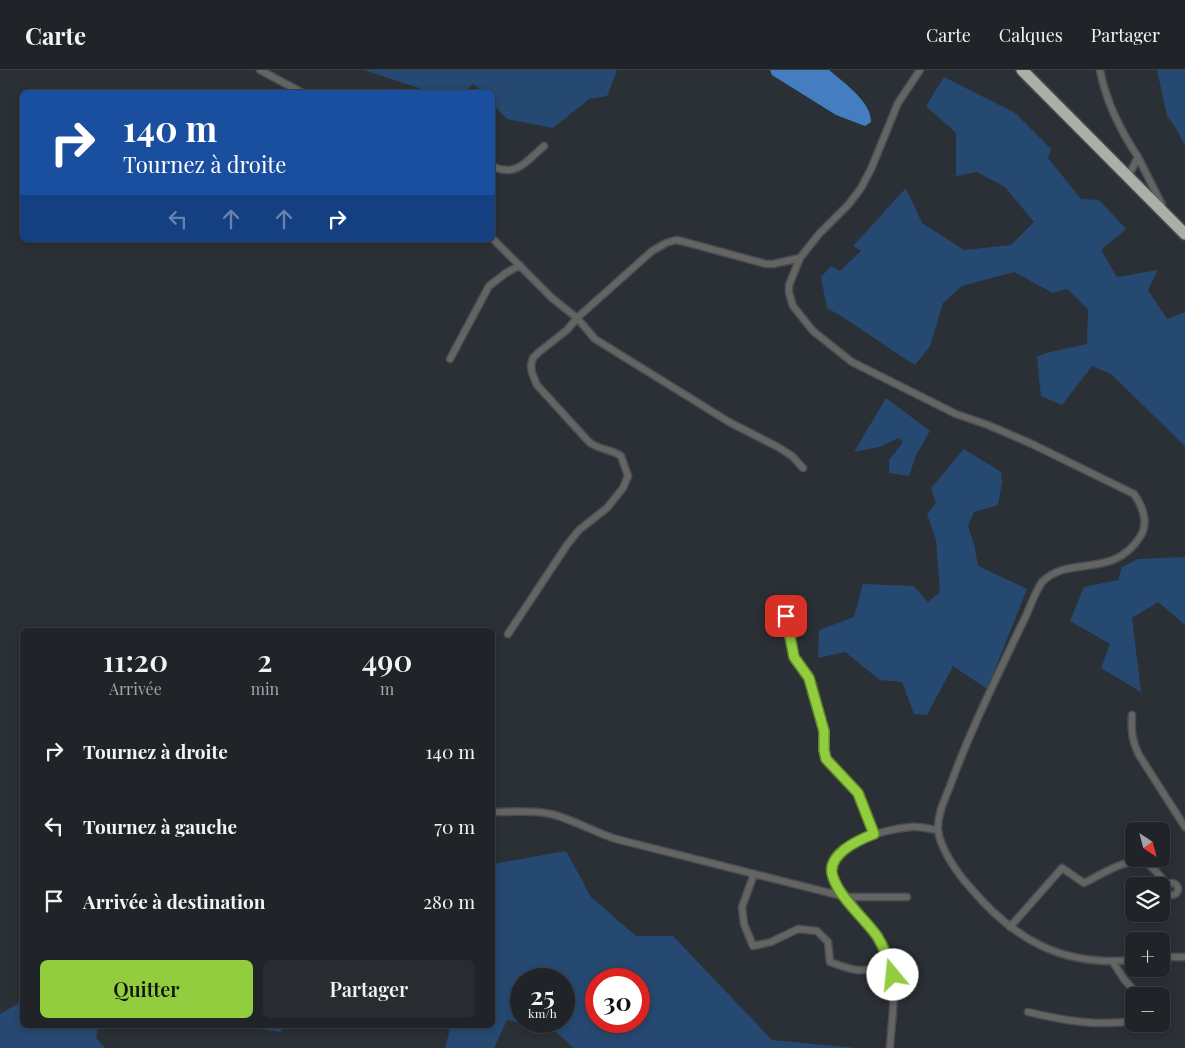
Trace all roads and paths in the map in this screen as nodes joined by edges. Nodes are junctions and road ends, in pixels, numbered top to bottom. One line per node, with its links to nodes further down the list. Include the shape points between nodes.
1 (260, 70): 5 (street)
2 (920, 70): 13 (street, via 898,103 872,169 861,188)
3 (1022, 70): 9 (highway)
4 (1100, 70): 7 (street, via 1110,107)
5 (297, 90)
6 (544, 146): 8 (street, via 509,172)
7 (1138, 157): 9 (street); 10 (street)
8 (495, 167)
9 (1126, 175): 10 (highway)
10 (1170, 220): 11 (highway)
11 (1185, 234)
12 (495, 241): 14 (street)
13 (800, 258): 15 (street, via 766,264 676,240 652,251); 23 (street, via 789,286 793,306 813,331 852,362 956,414 1032,444 1134,494 1142,505 1142,534 1129,551 1110,561 1054,571 1042,582 957,767)
14 (520, 265): 15 (street); 16 (street, via 490,286)
15 (577, 318): 17 (street, via 605,346 729,422 778,447); 19 (street, via 533,358 532,374 537,385 589,442 621,456 628,476 607,508 579,530 567,545)
16 (450, 358)
17 (802, 468)
18 (786, 616): 24 (street, via 794,657 809,678 824,731 826,759 858,793)
19 (508, 634)
20 (1132, 715): 22 (street, via 1133,743)
21 (495, 812): 25 (street, via 551,814 598,834)
22 (1185, 827)
23 (938, 830): 24 (street, via 913,826); 33 (street, via 962,878)
24 (874, 834): 31 (street, via 847,847 836,859 832,876)
25 (754, 874): 31 (street); 36 (street, via 742,907 744,924 753,946 771,942 798,928 817,931 828,942 830,962 854,972 878,966)
26 (1160, 877): 33 (street, via 1148,864 1136,860 1084,883 1062,868)
27 (1170, 884): 29 (street)
28 (1185, 884): 29 (street)
29 (1178, 888): 30 (street, via 1176,894)
30 (1170, 895)
31 (846, 897): 32 (street); 36 (street, via 876,935)
32 (907, 897)
33 (1010, 927): 38 (street, via 1054,952)
34 (1184, 956): 35 (street)
35 (1170, 957)
36 (889, 958): 44 (street, via 894,992)
37 (1125, 961): 38 (street)
38 (1113, 962): 40 (street)
39 (1125, 968): 40 (street)
40 (1121, 973): 41 (street)
41 (1131, 987)
42 (1028, 1012): 43 (street, via 1062,1021 1092,1024)
43 (1125, 1022)
44 (890, 1048)

